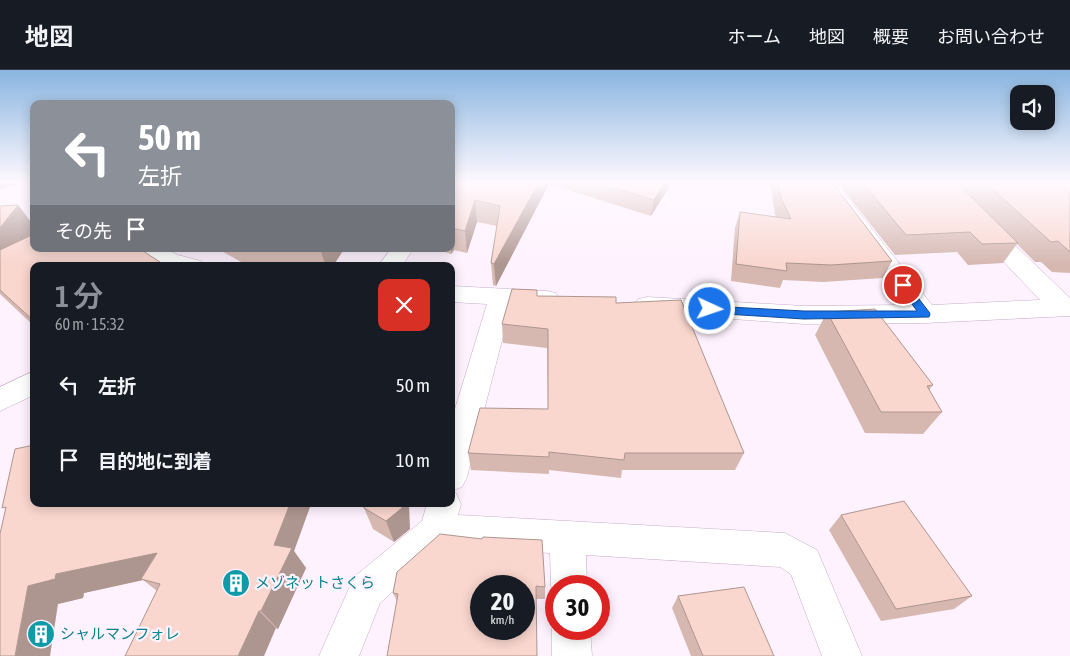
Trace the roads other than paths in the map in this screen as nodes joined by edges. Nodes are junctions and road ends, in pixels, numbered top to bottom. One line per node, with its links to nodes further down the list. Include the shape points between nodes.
1 (846, 209): 10 (street)
2 (966, 209): 9 (street)
3 (153, 252): 4 (street)
4 (178, 262)
5 (455, 294): 6 (street)
6 (501, 296): 7 (street); 13 (street)
7 (569, 301)
8 (628, 304): 10 (street, via 804,315)
9 (1066, 307): 10 (street)
10 (925, 314)
11 (30, 384): 12 (street)
12 (0, 400)
13 (455, 463)
14 (440, 517): 15 (street); 18 (street, via 367,590)
15 (568, 536): 16 (street); 20 (street, via 785,550 804,562)
16 (569, 575)
17 (571, 640): 19 (street)
18 (338, 656)
19 (572, 656)
20 (842, 656)

